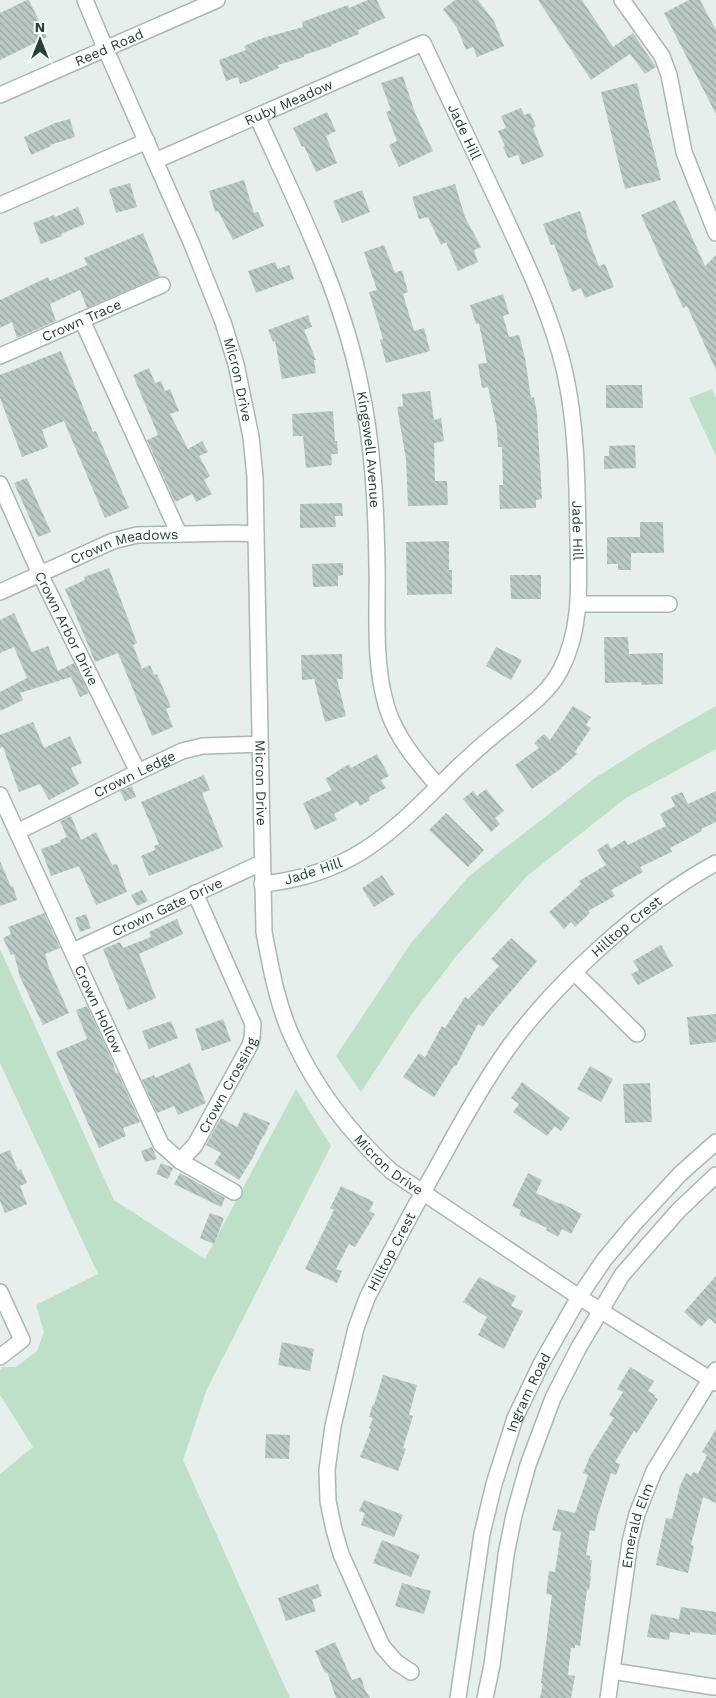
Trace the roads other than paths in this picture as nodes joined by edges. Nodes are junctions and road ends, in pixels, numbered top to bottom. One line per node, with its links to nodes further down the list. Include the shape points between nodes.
1 (85, 0): 5 (street, Micron Drive)
2 (217, 0): 5 (street, Reed Road)
3 (622, 0): 11 (street, via 662,56 669,75 684,152)
4 (423, 43): 7 (street, Ruby Meadow); 20 (street, Jade Hill, via 533,279 565,373 574,427)
5 (106, 50): 6 (street, Reed Road); 8 (street, Micron Drive)
6 (0, 95)
7 (257, 116): 9 (street, Ruby Meadow); 24 (street, Kingswell Avenue, via 334,291 360,383 372,453 382,691 403,742)
8 (147, 141): 9 (street, Micron Drive); 10 (street)
9 (156, 161): 17 (street, Micron Drive, via 207,281 236,364 251,438)
10 (0, 205)
11 (716, 233)
12 (162, 284): 13 (street, Crown Trace)
13 (82, 320): 14 (street, Crown Trace); 16 (street)
14 (0, 356)
15 (0, 484): 18 (street, Crown Arbor Drive)
16 (178, 534): 17 (street, Crown Meadows); 18 (street, Crown Meadows, via 137,535 113,541)
17 (256, 534): 22 (street, Micron Drive)
18 (40, 574): 19 (street, Crown Meadows); 23 (street, Crown Arbor Drive)
19 (0, 592)
20 (579, 604): 21 (street); 24 (street, Jade Hill, via 570,646 559,672 543,695)
21 (668, 604)
22 (260, 744): 23 (street, Crown Ledge, via 203,746 182,751); 27 (street, Micron Drive)
23 (138, 772): 26 (street, Crown Ledge)
24 (438, 786): 29 (street, Jade Hill, via 365,851 324,871)
25 (0, 795): 26 (street, Crown Hollow)
26 (17, 832): 31 (street, Crown Hollow)
27 (261, 863): 29 (street, Micron Drive); 30 (street, Crown Gate Drive)
28 (716, 863): 32 (street, Hilltop Crest, via 643,913)
29 (262, 884): 38 (street, Micron Drive, via 264,932 271,972 294,1042 320,1089 364,1146)
30 (195, 893): 31 (street, Crown Gate Drive); 35 (street, Crown Crossing, via 254,1024 250,1045 211,1119 195,1145)
31 (72, 951): 35 (street, Crown Hollow, via 161,1144)
32 (575, 973): 33 (street); 38 (street, Hilltop Crest, via 504,1053)
33 (637, 1034)
34 (716, 1142): 40 (street, Ingram Road, via 680,1174 634,1224 604,1260)
35 (180, 1161): 37 (street, Crown Hollow)
36 (716, 1175): 41 (street, Ingram Road, via 678,1211 622,1275)
37 (234, 1192)
38 (422, 1193): 40 (street, Micron Drive); 45 (street, Hilltop Crest, via 366,1298 333,1426 327,1470 328,1501 341,1554 382,1646 396,1662)
39 (0, 1292): 42 (street, via 22,1340)
40 (579, 1298): 41 (street, Micron Drive); 47 (street, Ingram Road, via 541,1364 516,1418 494,1484 482,1534)
41 (601, 1311): 43 (street, Micron Drive); 48 (street, Ingram Road, via 553,1398 528,1465 506,1555)
42 (0, 1357)
43 (714, 1378): 44 (street, Emerald Elm, via 654,1471 637,1514 630,1542)
44 (612, 1671): 46 (street); 49 (street, Emerald Elm)
45 (411, 1672)
46 (714, 1687)
47 (458, 1698)
48 (485, 1698)
49 (608, 1698)

